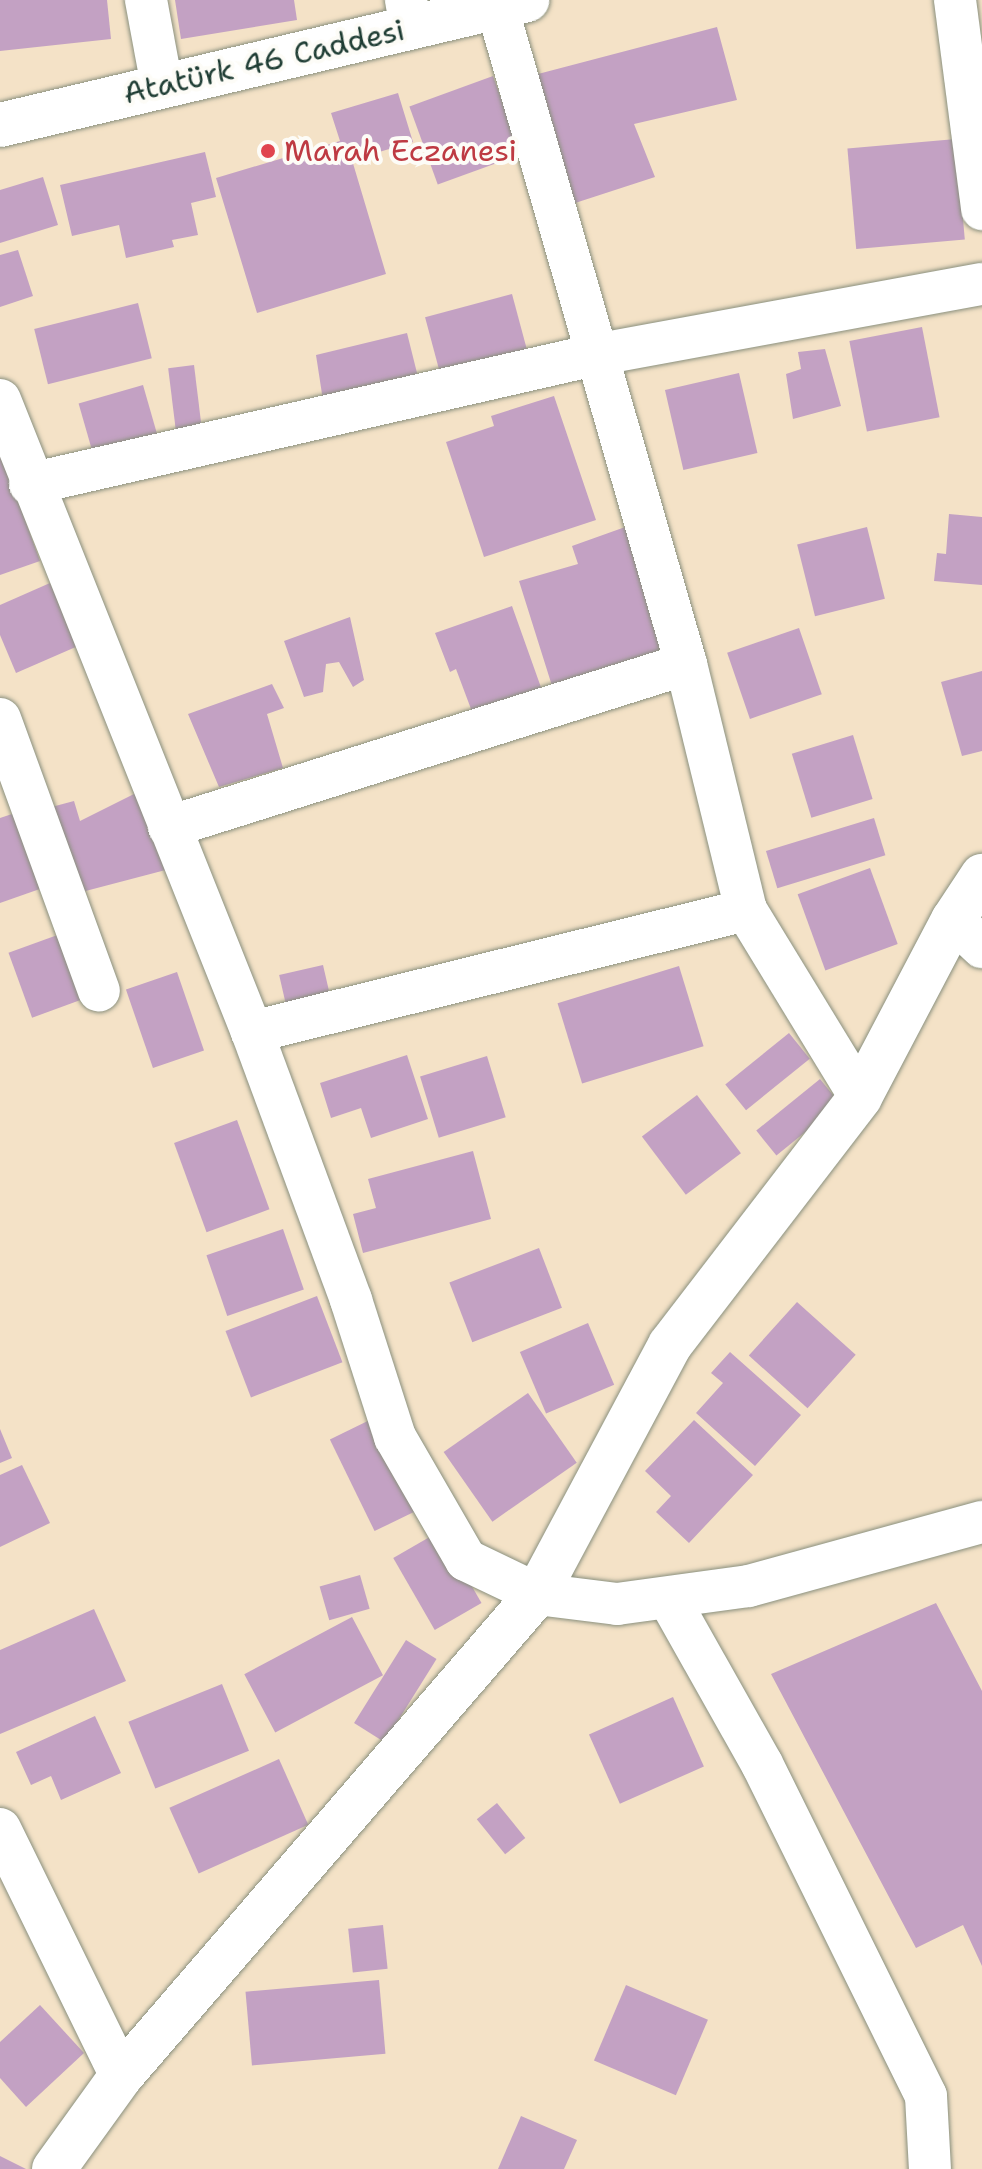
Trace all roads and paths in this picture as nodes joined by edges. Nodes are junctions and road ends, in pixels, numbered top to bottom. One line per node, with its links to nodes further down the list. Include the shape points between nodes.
1 (146, 0): 5 (street)
2 (955, 0): 7 (street)
3 (512, 4): 4 (street, Atatürk 46 Caddesi); 9 (street)
4 (408, 14): 5 (street, Atatürk 46 Caddesi)
5 (162, 86): 6 (street, Atatürk 46 Caddesi)
6 (0, 125)
7 (982, 209)
8 (982, 284): 9 (street)
9 (594, 355): 11 (street); 12 (street)
10 (0, 400): 11 (street)
11 (30, 484): 14 (street)
12 (686, 664): 14 (street); 16 (street)
13 (0, 719): 18 (street)
14 (169, 827): 19 (street)
15 (982, 876): 17 (street)
16 (746, 910): 19 (street); 20 (street)
17 (968, 934): 20 (street)
18 (99, 991)
19 (252, 1032): 22 (street, via 351,1300 395,1437 466,1560)
20 (860, 1097): 22 (street, via 670,1345)
21 (982, 1522): 23 (street, via 749,1586)
22 (537, 1594): 23 (street, via 617,1604); 25 (street)
23 (669, 1599): 27 (street, via 762,1764 926,2096)
24 (0, 1829): 25 (street)
25 (121, 2076): 26 (street)
26 (54, 2169)
27 (930, 2169)

